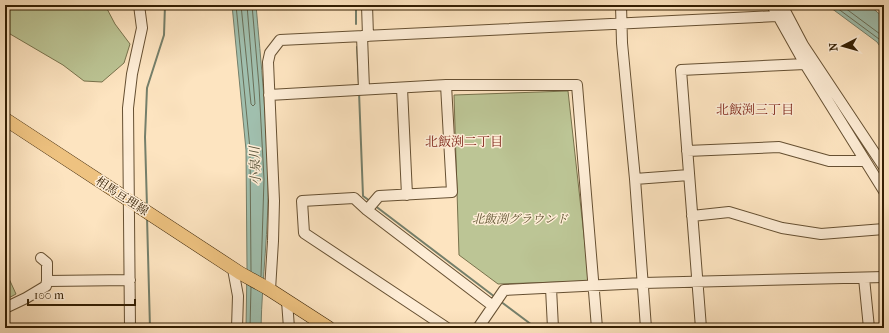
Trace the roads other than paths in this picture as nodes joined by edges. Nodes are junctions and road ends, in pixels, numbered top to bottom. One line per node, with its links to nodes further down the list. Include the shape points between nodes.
1 (139, 5): 22 (street, via 142,28 128,108)
2 (367, 5): 8 (street)
3 (621, 5): 7 (street)
4 (772, 5): 6 (street)
5 (782, 5): 17 (street, via 803,45)
6 (778, 16): 7 (street); 9 (street)
7 (622, 24): 8 (street); 19 (street)
8 (365, 36): 12 (street); 13 (street, via 280,40 270,53 268,62)
9 (805, 64): 15 (street, via 681,70); 16 (street)
10 (446, 85): 11 (street); 21 (street, via 452,192); 34 (street, via 577,85)
11 (402, 88): 12 (street); 21 (street)
12 (360, 89): 13 (street)
13 (269, 95): 36 (street, via 274,201)
14 (5, 119): 22 (main road, 相馬亘理線)
15 (687, 151): 16 (street, via 779,147 829,160); 18 (street)
16 (864, 161): 20 (street)
17 (884, 167)
18 (689, 175): 19 (street); 24 (street)
19 (635, 179): 33 (street)
20 (884, 191)
21 (407, 195): 23 (street, via 379,196)
22 (129, 201): 27 (main road, 相馬亘理線); 30 (street)
23 (370, 206): 38 (street); 44 (street, via 354,198 302,201 304,233)
24 (692, 216): 25 (street, via 729,212 782,228 821,234); 32 (street)
25 (884, 229)
26 (40, 258): 31 (street, via 47,263)
27 (236, 271): 36 (main road, 相馬亘理線); 41 (street)
28 (884, 277): 29 (street)
29 (864, 278): 32 (street); 50 (street)
30 (130, 280): 31 (street); 40 (street)
31 (47, 281): 39 (street, via 46,286 40,290)
32 (698, 282): 33 (street); 49 (street)
33 (643, 283): 34 (street); 48 (street)
34 (594, 286): 35 (street); 47 (street)
35 (551, 288): 38 (street, via 504,290); 46 (street)
36 (268, 289): 37 (main road, 相馬亘理線)
37 (287, 301): 42 (street); 43 (main road, 相馬亘理線)
38 (496, 301): 45 (street)
39 (5, 308)
40 (130, 328)
41 (237, 328)
42 (289, 328)
43 (329, 328)
44 (447, 328)
45 (478, 328)
46 (553, 328)
47 (597, 328)
48 (646, 328)
49 (701, 328)
50 (869, 328)

